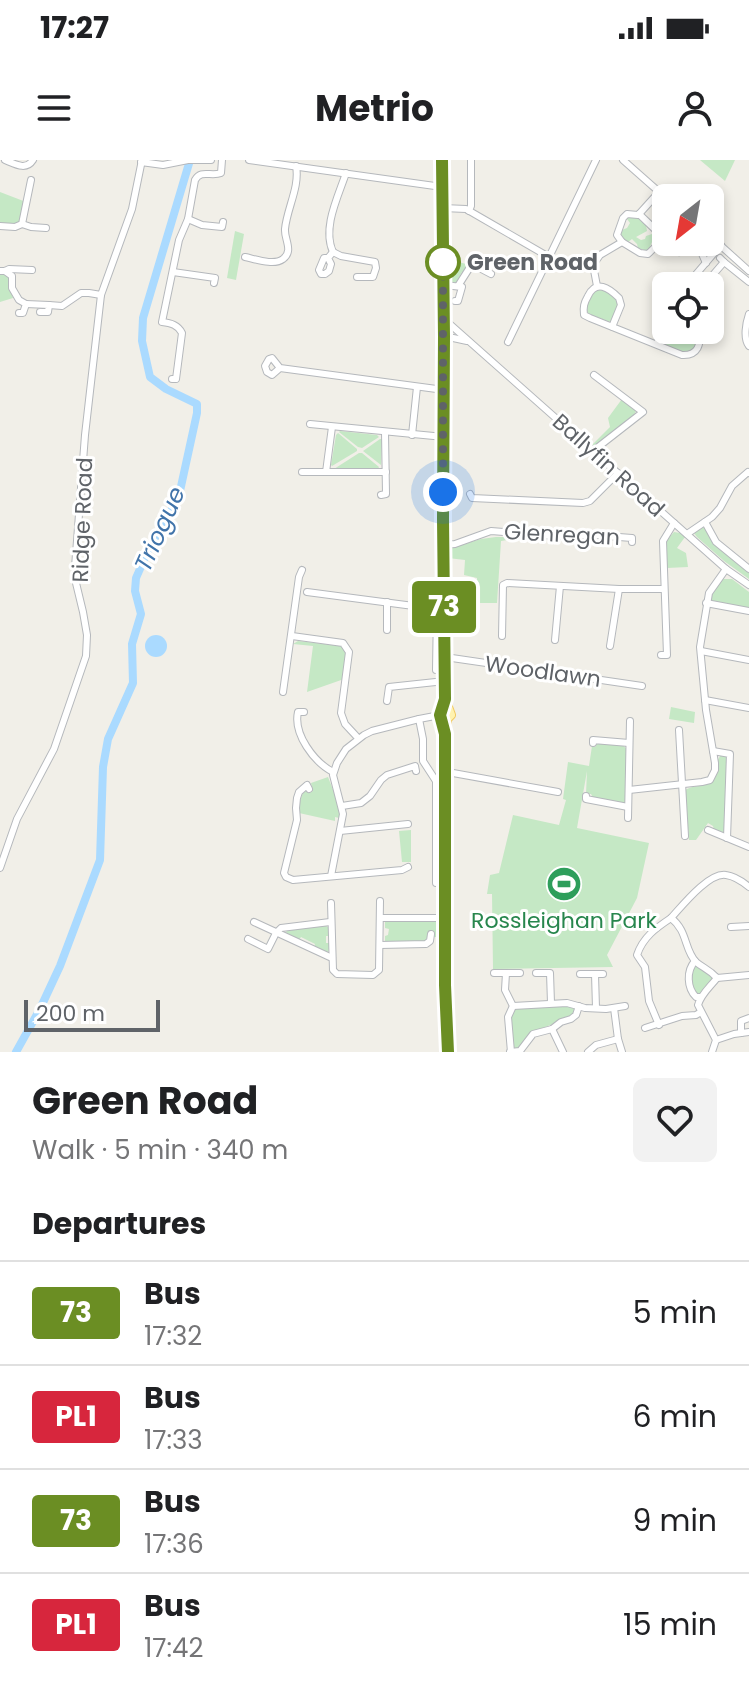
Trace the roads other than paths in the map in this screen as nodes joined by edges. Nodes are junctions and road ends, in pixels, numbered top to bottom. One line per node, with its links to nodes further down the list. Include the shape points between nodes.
1 (5, 160): 2 (street, via 25,166)
2 (33, 160)
3 (192, 160): 4 (street); 12 (street)
4 (211, 160)
5 (222, 160): 22 (street, via 221,173 198,175 195,180)
6 (249, 160): 13 (street)
7 (442, 160): 17 (main road)
8 (471, 160): 20 (street)
9 (596, 160): 34 (street)
10 (623, 160): 16 (street)
11 (142, 161): 12 (street); 49 (street, Ridge Road, via 132,209)
12 (184, 161)
13 (297, 164): 14 (street); 33 (street, via 285,228 287,255 278,261)
14 (346, 173): 17 (street); 43 (street, via 331,222 331,255 376,263 373,277)
15 (27, 185): 24 (street)
16 (652, 186)
17 (442, 187): 19 (main road)
18 (652, 200): 21 (street)
19 (443, 208): 20 (street); 46 (main road)
20 (469, 211): 34 (street)
21 (639, 214): 26 (street); 28 (street, via 623,218 617,235)
22 (188, 219): 23 (street, via 222,227); 39 (street)
23 (223, 222)
24 (22, 224): 25 (street); 27 (street)
25 (0, 226)
26 (652, 227)
27 (46, 228)
28 (622, 242): 30 (street, via 640,253); 48 (street, via 593,265)
29 (724, 248): 38 (street)
30 (652, 251)
31 (703, 256): 35 (street)
32 (712, 256): 35 (street)
33 (245, 257)
34 (549, 257): 60 (street)
35 (706, 263): 40 (street)
36 (32, 270): 37 (street)
37 (2, 271): 51 (street, via 12,276 15,295)
38 (749, 271)
39 (173, 272): 45 (street, via 215,278); 56 (street)
40 (698, 272)
41 (715, 272): 44 (street, via 722,260)
42 (491, 274): 47 (street, via 472,264)
43 (357, 277)
44 (749, 282)
45 (214, 283)
46 (444, 285): 47 (street); 54 (main road)
47 (458, 286): 50 (street, via 462,287)
48 (597, 286): 57 (street, via 619,298); 57 (street, via 584,304 584,315)
49 (101, 295): 52 (street, via 81,293); 147 (street, Ridge Road, via 75,567 86,656 51,756 17,819)
50 (455, 301)
51 (26, 304): 52 (street); 52 (street, via 21,313)
52 (51, 310)
53 (749, 314): 64 (street)
54 (444, 319): 58 (main road); 59 (street, Ballyfin Road)
55 (151, 321): 56 (street)
56 (162, 322): 67 (street, via 182,333)
57 (612, 327): 61 (street)
58 (444, 336): 59 (street, Ballyfin Road); 69 (main road)
59 (470, 342): 77 (street, Ballyfin Road)
60 (508, 342)
61 (652, 342)
62 (657, 344): 63 (street, via 682,355 693,354)
63 (699, 344)
64 (749, 346)
65 (280, 368): 68 (street)
66 (594, 376): 71 (street)
67 (172, 379)
68 (417, 387): 69 (street); 75 (street)
69 (444, 390): 76 (main road)
70 (649, 404): 71 (street)
71 (643, 412): 77 (street)
72 (310, 424): 73 (street)
73 (332, 427): 74 (street); 79 (street)
74 (385, 432): 75 (street); 80 (street)
75 (412, 435): 76 (street)
76 (444, 437): 89 (main road)
77 (593, 451): 81 (street, Ballyfin Road)
78 (302, 472): 79 (street)
79 (326, 472): 80 (street)
80 (386, 472): 84 (street, via 386,494)
81 (618, 473): 83 (street, via 583,503); 86 (street, Ballyfin Road)
82 (749, 473): 85 (street)
83 (470, 494)
84 (381, 495)
85 (705, 522): 87 (street); 91 (street, via 716,542)
86 (674, 523): 87 (street, Ballyfin Road); 96 (street, via 663,541)
87 (687, 534): 90 (street, Ballyfin Road)
88 (632, 542): 89 (street, Glenregan, via 491,531)
89 (443, 545): 100 (main road)
90 (726, 569): 93 (street, Ballyfin Road); 99 (street)
91 (749, 569)
92 (302, 570): 103 (street)
93 (749, 585)
94 (560, 586): 95 (street); 104 (street, via 503,585); 105 (street)
95 (619, 589): 96 (street); 106 (street)
96 (664, 589): 108 (street, via 667,655)
97 (307, 592): 98 (street)
98 (387, 602): 100 (street); 102 (street)
99 (706, 603): 101 (street); 107 (street)
100 (440, 609): 109 (main road); 111 (street)
101 (749, 611)
102 (387, 630)
103 (292, 636): 115 (street); 125 (street, via 347,647 341,713)
104 (502, 636)
105 (555, 640)
106 (610, 646)
107 (701, 651): 110 (street); 117 (street)
108 (661, 655)
109 (445, 657): 112 (main road); 114 (street, Woodlawn)
110 (749, 660)
111 (436, 670)
112 (445, 681): 113 (street); 121 (main road)
113 (412, 685): 116 (street); 118 (street, via 389,687)
114 (642, 686)
115 (283, 692)
116 (413, 694)
117 (705, 700): 119 (street); 128 (street)
118 (387, 701)
119 (749, 708)
120 (304, 712): 130 (street, via 298,712 298,729 314,757)
121 (444, 712): 122 (street); 131 (main road)
122 (419, 719): 125 (street); 149 (street, via 423,761 436,781)
123 (630, 721): 127 (street)
124 (679, 730): 132 (street)
125 (358, 738): 130 (street)
126 (593, 743): 127 (street)
127 (629, 743): 134 (street)
128 (713, 751): 132 (street, via 710,780); 144 (street, via 730,754)
129 (416, 771): 137 (street, via 415,766 387,775 361,803)
130 (333, 772): 137 (street)
131 (444, 773): 135 (street); 154 (main road)
132 (682, 784): 134 (street); 143 (street)
133 (309, 789): 148 (street, via 304,786 297,798 285,875 293,880)
134 (629, 790): 138 (street)
135 (558, 792)
136 (586, 796): 138 (street)
137 (342, 806): 142 (street)
138 (628, 807): 139 (street)
139 (628, 818)
140 (408, 824): 142 (street)
141 (708, 830): 144 (street)
142 (340, 831): 148 (street)
143 (685, 836)
144 (727, 838): 145 (street)
145 (749, 847)
146 (408, 867): 148 (street)
147 (0, 868)
148 (331, 876)
149 (436, 883)
150 (749, 887): 155 (street, via 730,876 712,877)
151 (380, 901): 153 (street)
152 (331, 903): 157 (street)
153 (380, 918): 154 (street); 163 (street)
154 (445, 918): 191 (main road)
155 (671, 918): 165 (street, via 682,929); 184 (street, via 649,934 637,955 645,967 649,1001)
156 (254, 922): 160 (street)
157 (330, 922): 160 (street, via 287,926); 164 (street)
158 (749, 926): 159 (street)
159 (731, 927)
160 (276, 933): 162 (street, via 268,949); 164 (street)
161 (431, 934): 163 (street, via 426,944)
162 (248, 939)
163 (380, 945): 164 (street, via 379,970 373,975 335,973)
164 (332, 958)
165 (695, 961): 174 (street); 175 (street, via 689,978 692,992)
166 (562, 972): 171 (street)
167 (494, 973): 168 (street)
168 (506, 973): 169 (street); 177 (street, via 505,990)
169 (520, 973)
170 (536, 973): 171 (street)
171 (550, 973): 176 (street)
172 (580, 974): 180 (street, via 599,974)
173 (749, 975): 174 (street)
174 (717, 978): 175 (street)
175 (700, 997): 182 (street)
176 (551, 1003): 177 (street); 178 (street)
177 (513, 1006): 192 (street, via 508,1017)
178 (579, 1006): 180 (street); 186 (street, via 576,1015)
179 (625, 1006): 181 (street)
180 (596, 1008): 181 (street)
181 (614, 1008): 189 (street)
182 (701, 1012): 184 (street); 190 (street)
183 (749, 1018): 188 (street, via 741,1021)
184 (659, 1025): 185 (street)
185 (645, 1028)
186 (552, 1029): 192 (street, via 533,1034 520,1051); 193 (street)
187 (749, 1032): 188 (street)
188 (741, 1033): 190 (street)
189 (618, 1039): 194 (street); 195 (street)
190 (716, 1040): 196 (street)
191 (448, 1052)
192 (510, 1052)
193 (563, 1052)
194 (588, 1052)
195 (622, 1052)
196 (712, 1052)

